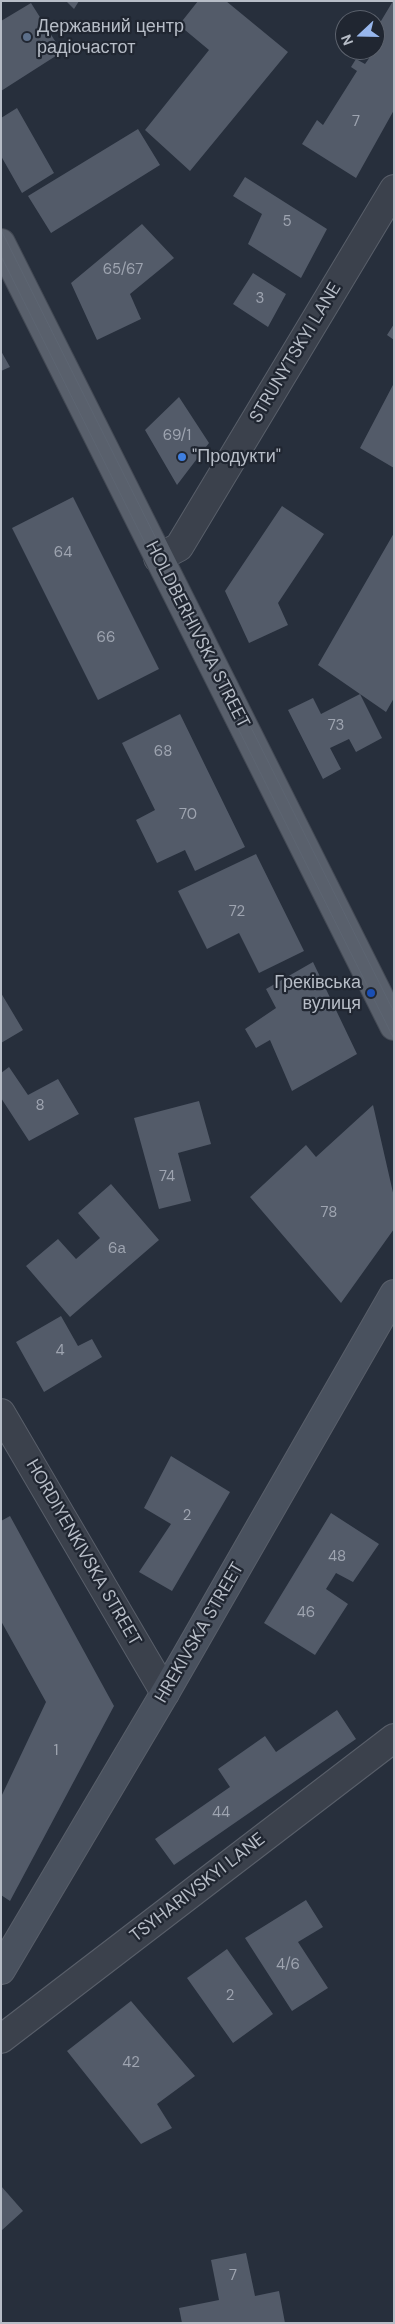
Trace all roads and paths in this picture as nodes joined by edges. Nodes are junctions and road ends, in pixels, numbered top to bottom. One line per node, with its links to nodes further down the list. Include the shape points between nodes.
1 (394, 190): 3 (street, STRUNYTSKYI LANE, via 179,547)
2 (1, 243): 3 (main road, HOLDBERHIVSKA STREET)
3 (158, 558): 4 (main road, HOLDBERHIVSKA STREET)
4 (394, 1026)
5 (394, 1294): 7 (street, HREKIVSKA STREET)
6 (1, 1413): 7 (street, HORDIYENKIVSKA STREET)
7 (166, 1693): 9 (street, HREKIVSKA STREET)
8 (394, 1738): 10 (street, TSYHARIVSKYI LANE)
9 (1, 1970)
10 (1, 2039)

